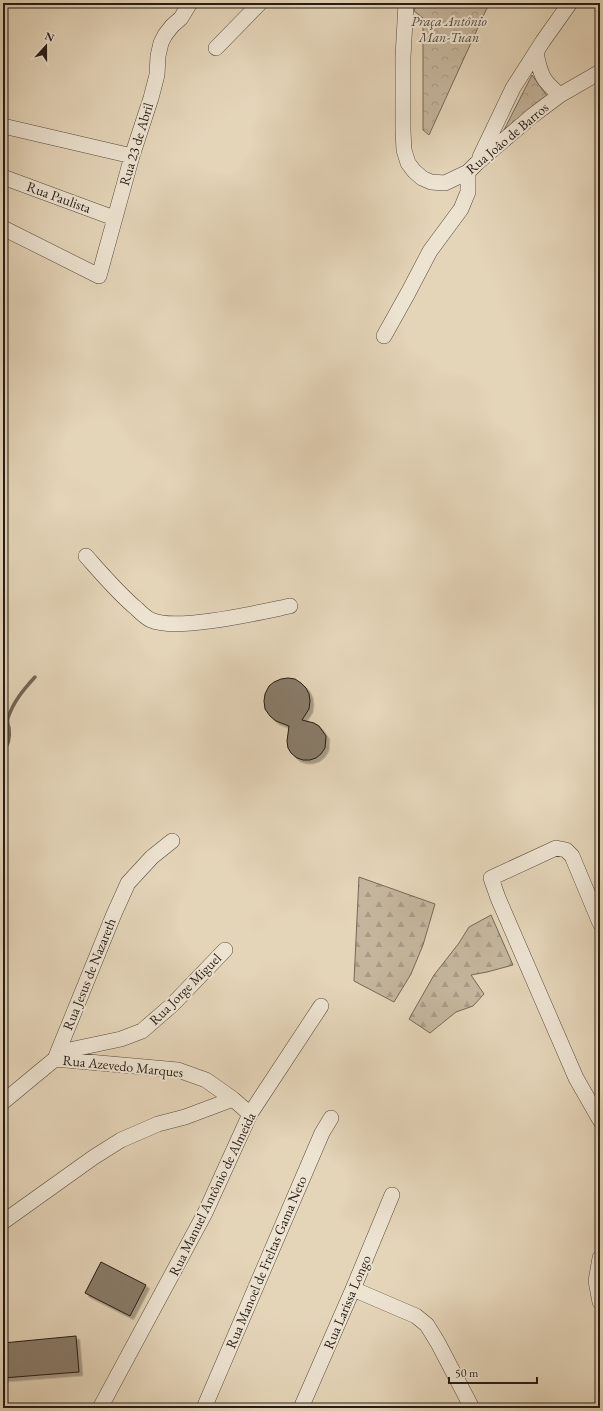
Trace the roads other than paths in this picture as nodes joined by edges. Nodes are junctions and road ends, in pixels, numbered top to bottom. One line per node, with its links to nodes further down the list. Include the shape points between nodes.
1 (190, 3): 10 (street, Rua 23 de Abril, via 161,43 157,75)
2 (260, 3): 5 (street)
3 (406, 3): 11 (street, Rua Joâo de Barros, via 403,44 403,131 408,163 422,178 445,183)
4 (570, 3): 6 (street)
5 (216, 48)
6 (536, 53): 8 (street, via 540,73 549,86); 11 (street, via 513,88)
7 (600, 72): 8 (street, Rua Joâo de Barros)
8 (560, 95): 11 (street, Rua Joâo de Barros)
9 (3, 126): 10 (street)
10 (132, 156): 13 (street, Rua 23 de Abril)
11 (478, 161): 15 (street, via 461,209 430,251)
12 (3, 177): 13 (street, Rua Paulista)
13 (114, 218): 14 (street, Rua 23 de Abril, via 99,276)
14 (3, 228)
15 (384, 336)
16 (86, 556): 17 (street, via 128,602 151,620 163,624 210,621)
17 (290, 606)
18 (172, 841): 22 (street, Rua Jesus de Nazareth, via 152,857 128,883)
19 (600, 923): 27 (street, via 572,856 566,850 556,848 491,878 576,1078)
20 (225, 950): 22 (street, Rua Jorge Miguel, via 172,1005 142,1031 121,1039 74,1049)
21 (321, 1006): 25 (street, Rua Manuel Antônio de Almeida)
22 (55, 1059): 23 (street, Rua Azevedo Marques, via 178,1070 206,1080); 24 (street, Rua Jesus de Nazareth)
23 (233, 1099): 25 (street, Rua Azevedo Marques); 29 (street, via 158,1124 121,1140)
24 (3, 1102)
25 (250, 1114): 33 (street, Rua Manuel Antônio de Almeida, via 205,1213)
26 (331, 1118): 34 (street, Rua Manoel de Freltas Gama Neto, via 322,1133)
27 (600, 1120)
28 (392, 1195): 31 (street, Rua Larissa Longo)
29 (3, 1222)
30 (600, 1258): 32 (street, via 596,1280)
31 (353, 1289): 35 (street, Rua Larissa Longo); 36 (street, via 416,1316 426,1325)
32 (600, 1302)
33 (100, 1408)
34 (204, 1408)
35 (301, 1408)
36 (472, 1408)

